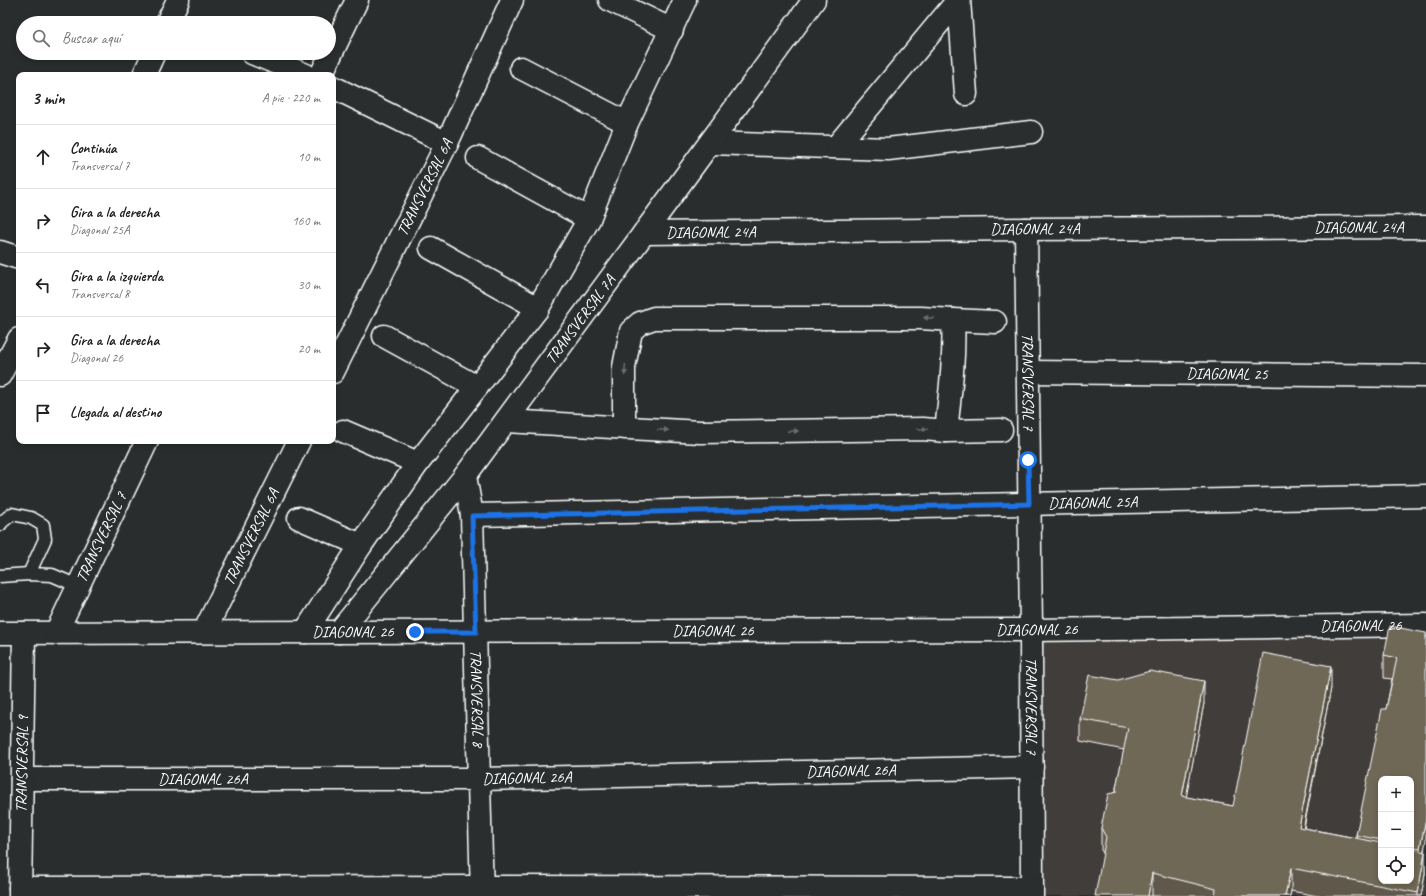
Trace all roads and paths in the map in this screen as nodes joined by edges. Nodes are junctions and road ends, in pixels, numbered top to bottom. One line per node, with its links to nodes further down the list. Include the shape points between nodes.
1 (357, 0): 8 (street)
2 (512, 0): 20 (street, TRANSVERSAL 6A)
3 (610, 0): 7 (street)
4 (685, 0): 7 (street)
5 (814, 0): 21 (street, TRANSVERSAL 7A)
6 (958, 0): 17 (street); 22 (street)
7 (672, 30): 18 (street)
8 (336, 43)
9 (151, 60): 13 (street)
10 (269, 60): 14 (street)
11 (327, 60): 15 (street)
12 (521, 68): 18 (street)
13 (145, 72)
14 (299, 72)
15 (321, 72)
16 (336, 88): 20 (street)
17 (966, 94)
18 (627, 123): 24 (street)
19 (1031, 132): 22 (street, via 888,149)
20 (447, 143): 36 (street, TRANSVERSAL 6A)
21 (710, 143): 22 (street); 27 (street, TRANSVERSAL 7A)
22 (836, 147)
23 (478, 158): 24 (street)
24 (589, 219): 31 (street)
25 (1426, 227): 26 (street, DIAGONAL 24A)
26 (1026, 229): 27 (street, DIAGONAL 24A); 37 (street, TRANSVERSAL 7)
27 (644, 233): 41 (street, TRANSVERSAL 7A)
28 (431, 248): 31 (street)
29 (0, 252): 30 (street)
30 (16, 257)
31 (538, 308): 40 (street)
32 (952, 320): 33 (street); 42 (street, one-way to 42, via 654,318 640,323 631,331 624,367); 45 (street, via 950,397)
33 (995, 322)
34 (384, 336): 40 (street)
35 (16, 345): 38 (street)
36 (336, 366)
37 (1028, 372): 39 (street, DIAGONAL 25); 51 (street, TRANSVERSAL 7)
38 (0, 375)
39 (1426, 376)
40 (478, 387): 48 (street)
41 (506, 420): 42 (street); 49 (street, TRANSVERSAL 7A)
42 (624, 428): 45 (street, one-way to 45, via 700,432 923,429)
43 (1001, 430): 45 (street)
44 (343, 431): 48 (street)
45 (946, 431)
46 (146, 444): 58 (street, TRANSVERSAL 7)
47 (298, 444): 61 (street, TRANSVERSAL 6A)
48 (418, 463): 55 (street)
49 (465, 476): 52 (street, TRANSVERSAL 8); 63 (street, TRANSVERSAL 7A)
50 (1426, 496): 51 (street, DIAGONAL 25A)
51 (1029, 504): 52 (street, DIAGONAL 25A); 60 (street, TRANSVERSAL 7)
52 (472, 516): 64 (street, TRANSVERSAL 8)
53 (299, 518): 55 (street)
54 (0, 525): 56 (lane, via 12,514 31,518 43,525 46,538)
55 (361, 545): 62 (street)
56 (29, 574): 57 (lane); 58 (lane, via 52,575)
57 (0, 576)
58 (78, 586): 67 (street, TRANSVERSAL 7)
59 (1426, 625): 60 (street, DIAGONAL 26)
60 (1031, 630): 64 (street, DIAGONAL 26); 68 (street, TRANSVERSAL 7)
61 (204, 632): 62 (street, DIAGONAL 26); 67 (street, DIAGONAL 26)
62 (305, 632): 63 (street, DIAGONAL 26)
63 (339, 632): 64 (street, DIAGONAL 26)
64 (476, 632): 70 (street, TRANSVERSAL 8)
65 (0, 633): 66 (street, DIAGONAL 26)
66 (24, 633): 67 (street, DIAGONAL 26); 69 (street, TRANSVERSAL 9)
67 (56, 633)
68 (1032, 767): 70 (street, DIAGONAL 26A); 73 (street, TRANSVERSAL 7)
69 (22, 779): 70 (street, DIAGONAL 26A); 71 (street, TRANSVERSAL 9)
70 (479, 779): 72 (street, TRANSVERSAL 8)
71 (20, 892): 72 (street)
72 (482, 892): 73 (street)
73 (1032, 892)

